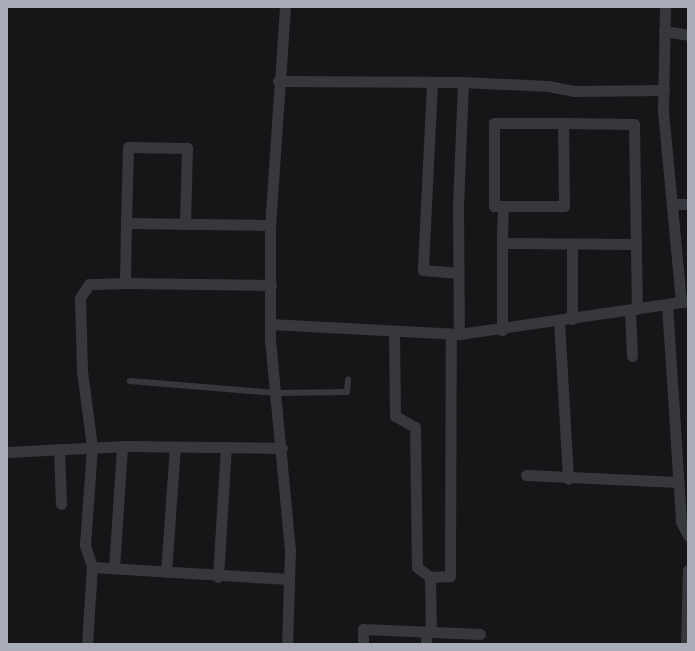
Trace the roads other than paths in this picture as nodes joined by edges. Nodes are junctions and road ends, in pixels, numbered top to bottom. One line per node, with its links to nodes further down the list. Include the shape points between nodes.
1 (285, 7): 5 (street)
2 (665, 7): 3 (street)
3 (664, 31): 4 (street); 8 (street)
4 (688, 34)
5 (278, 81): 7 (street); 15 (street)
6 (463, 82): 7 (street); 8 (street, via 548,86 574,91); 19 (street)
7 (432, 83): 19 (street, via 423,270)
8 (664, 90): 10 (street)
9 (563, 123): 12 (street, via 564,206); 12 (street, via 494,123 494,206); 18 (street, via 634,124)
10 (672, 204): 11 (street); 22 (street)
11 (688, 204)
12 (503, 206): 16 (street)
13 (126, 223): 14 (street); 14 (street, via 128,147 187,148); 20 (street)
14 (185, 224): 15 (street)
15 (270, 225): 21 (street)
16 (502, 243): 17 (street); 28 (street)
17 (572, 244): 18 (street); 25 (street)
18 (636, 244): 24 (street)
19 (458, 273): 30 (street)
20 (125, 283): 21 (street); 37 (street, via 89,284 80,298 82,371)
21 (270, 285): 27 (street)
22 (685, 302): 23 (street)
23 (667, 304): 24 (street); 44 (street)
24 (633, 310): 25 (street); 31 (street)
25 (572, 319): 26 (street)
26 (559, 321): 28 (street); 43 (street)
27 (270, 324): 29 (street); 34 (street)
28 (502, 330): 30 (street)
29 (394, 332): 30 (street); 52 (street, via 395,416 415,427 417,566)
30 (455, 334): 52 (street, via 450,576)
31 (632, 356)
32 (130, 380): 34 (lane)
33 (348, 380): 34 (lane, via 347,392)
34 (276, 393): 39 (street)
35 (122, 446): 36 (street); 37 (street); 48 (street)
36 (175, 446): 38 (street); 50 (street)
37 (92, 447): 40 (street); 47 (street, via 85,545)
38 (226, 447): 39 (street); 51 (street)
39 (282, 448): 53 (street)
40 (59, 449): 41 (street); 45 (street)
41 (7, 452)
42 (526, 475): 43 (street)
43 (568, 479): 44 (street)
44 (678, 482): 46 (street, via 681,522)
45 (61, 504)
46 (688, 535)
47 (92, 567): 48 (street); 56 (street)
48 (114, 568): 50 (street)
49 (688, 570): 60 (street)
50 (166, 572): 51 (street)
51 (218, 577): 53 (street)
52 (430, 577): 54 (street)
53 (289, 579): 57 (street)
54 (428, 632): 55 (street); 58 (street, via 363,629); 59 (street)
55 (480, 634)
56 (87, 644)
57 (287, 644)
58 (363, 644)
59 (426, 644)
60 (686, 644)

